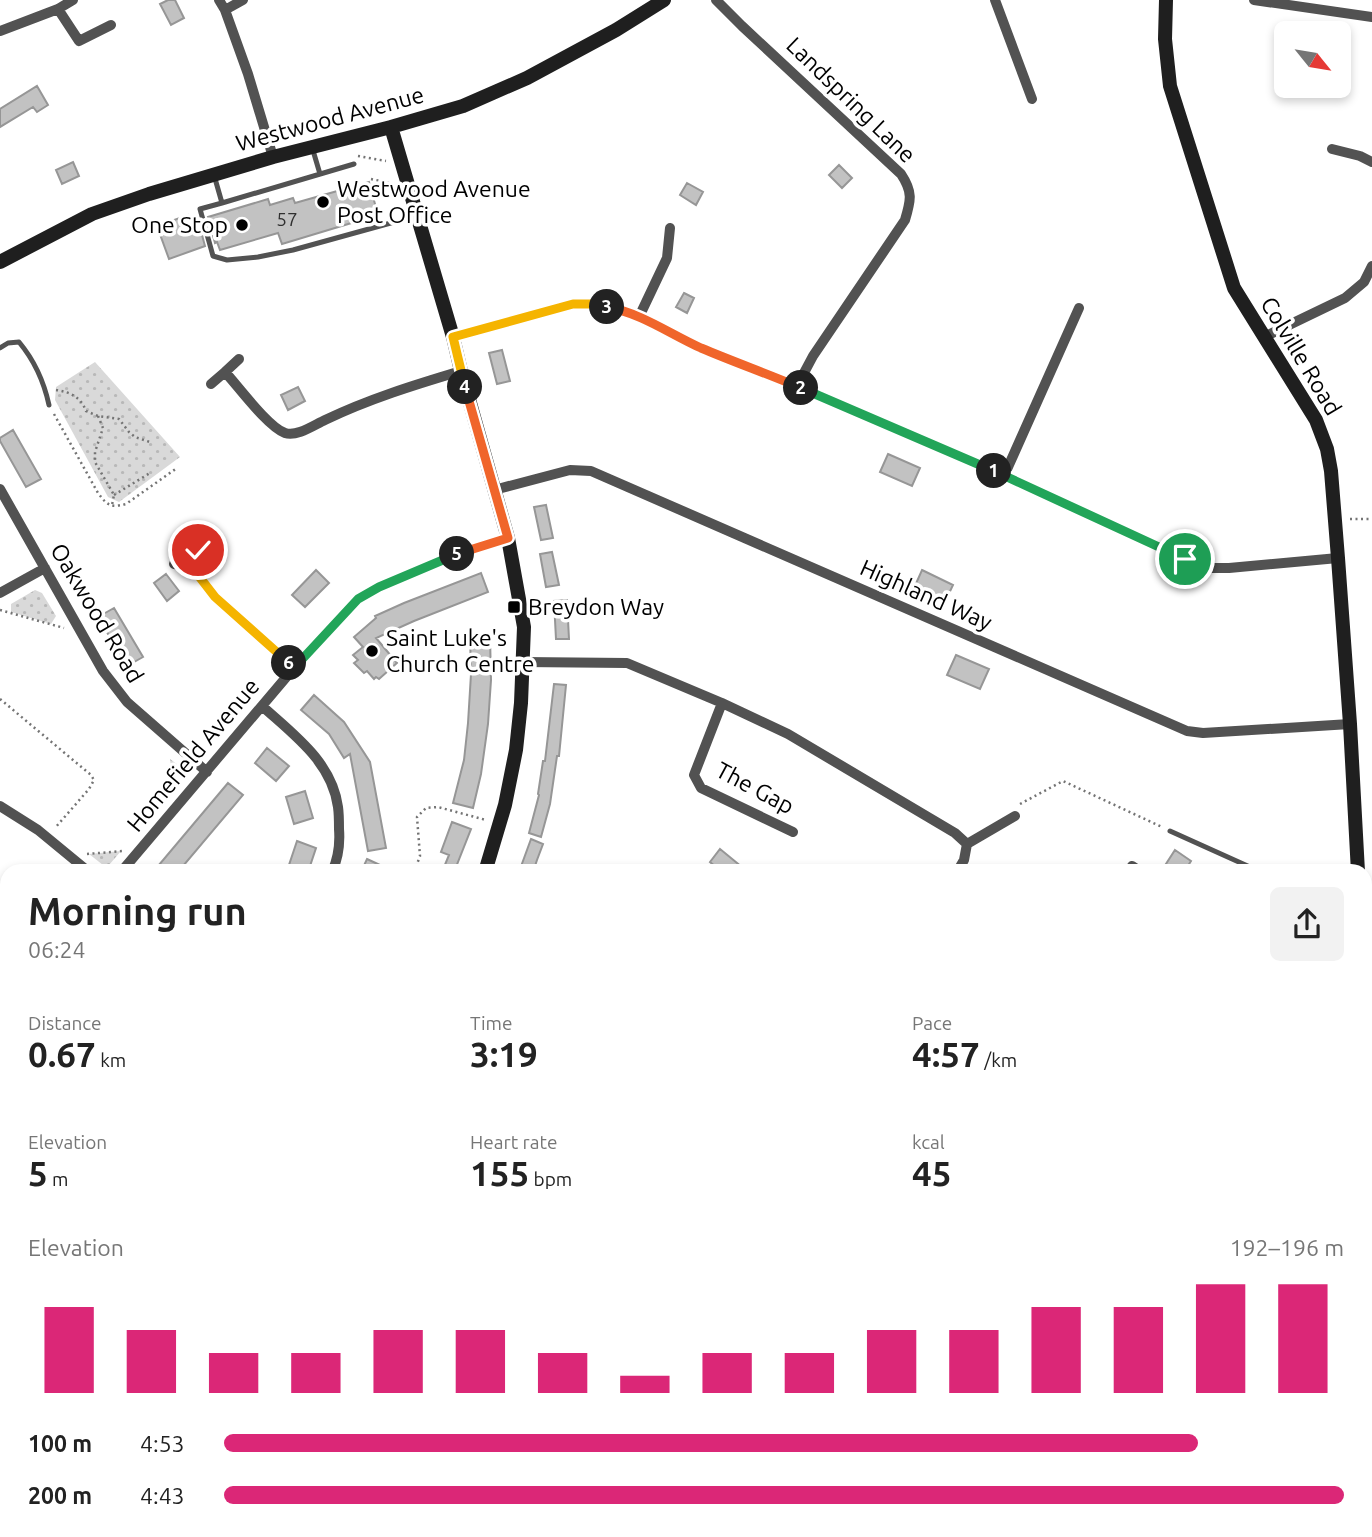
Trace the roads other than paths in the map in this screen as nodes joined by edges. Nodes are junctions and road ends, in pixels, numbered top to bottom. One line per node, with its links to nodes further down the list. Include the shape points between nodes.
1 (74, 0): 10 (street)
2 (243, 0): 8 (street)
3 (664, 0): 15 (street, Westwood Avenue, via 527,78 463,106)
4 (716, 0): 37 (street, Landspring Lane, via 901,174 911,194 905,220)
5 (995, 0): 14 (street)
6 (1166, 0): 31 (street, Colville Road, via 1170,86 1234,288)
7 (1254, 0): 9 (street)
8 (222, 5): 18 (street)
9 (1325, 5): 11 (street)
10 (58, 9): 12 (street, via 79,41); 13 (street)
11 (1372, 17)
12 (111, 24)
13 (0, 30)
14 (1032, 99)
15 (391, 127): 16 (street, Westwood Avenue); 24 (street)
16 (312, 147): 18 (street, Westwood Avenue); 21 (lane)
17 (1332, 149): 19 (street)
18 (273, 157): 22 (street, Westwood Avenue)
19 (1372, 162)
20 (354, 164): 21 (lane)
21 (320, 174): 23 (lane)
22 (214, 175): 23 (lane); 26 (street, Westwood Avenue, via 92,214)
23 (222, 203): 24 (lane, via 200,209 213,256 227,260 293,250)
24 (417, 215): 30 (street)
25 (670, 228): 29 (street, via 667,258)
26 (0, 262)
27 (1372, 266): 31 (street, via 1364,282 1345,298)
28 (1079, 308): 39 (street)
29 (639, 317): 30 (street, via 597,304 573,304); 37 (street)
30 (453, 337): 34 (street)
31 (1264, 337): 44 (street, Colville Road, via 1316,420 1327,449)
32 (0, 348): 38 (lane, via 19,342 28,352)
33 (239, 359): 35 (street)
34 (461, 371): 35 (street, via 349,408 300,432 286,433 271,424); 41 (street)
35 (225, 372): 36 (street)
36 (211, 384)
37 (797, 386): 39 (street)
38 (50, 405)
39 (1004, 476): 44 (street, via 1210,568)
40 (0, 489): 47 (street, Oakwood Road)
41 (494, 490): 42 (street); 53 (street, Highland Way, via 570,470 592,471 1186,731)
42 (508, 538): 49 (street, via 524,627); 50 (street, Homefield Avenue, via 442,560 358,599)
43 (198, 550): 46 (street)
44 (1338, 558): 53 (street, Colville Road)
45 (174, 564): 46 (street)
46 (191, 566): 50 (street, via 215,597)
47 (45, 568): 48 (street); 54 (street, Oakwood Road, via 119,692)
48 (0, 593)
49 (523, 662): 51 (street, via 627,663); 63 (street, via 516,750)
50 (294, 668): 52 (street, Homefield Avenue)
51 (722, 703): 58 (street, The Gap, via 694,775 701,788); 59 (street, via 788,734)
52 (262, 706): 54 (street, Homefield Avenue); 62 (street, via 313,752 331,781 338,807)
53 (1350, 723): 66 (street, Colville Road)
54 (207, 772): 61 (street, Homefield Avenue)
55 (0, 806): 60 (street)
56 (1016, 811): 59 (street)
57 (1170, 831): 65 (lane)
58 (793, 832)
59 (967, 844): 64 (street)
60 (79, 864)
61 (128, 864)
62 (335, 864)
63 (487, 864)
64 (962, 864)
65 (1243, 864)
66 (1358, 864)

